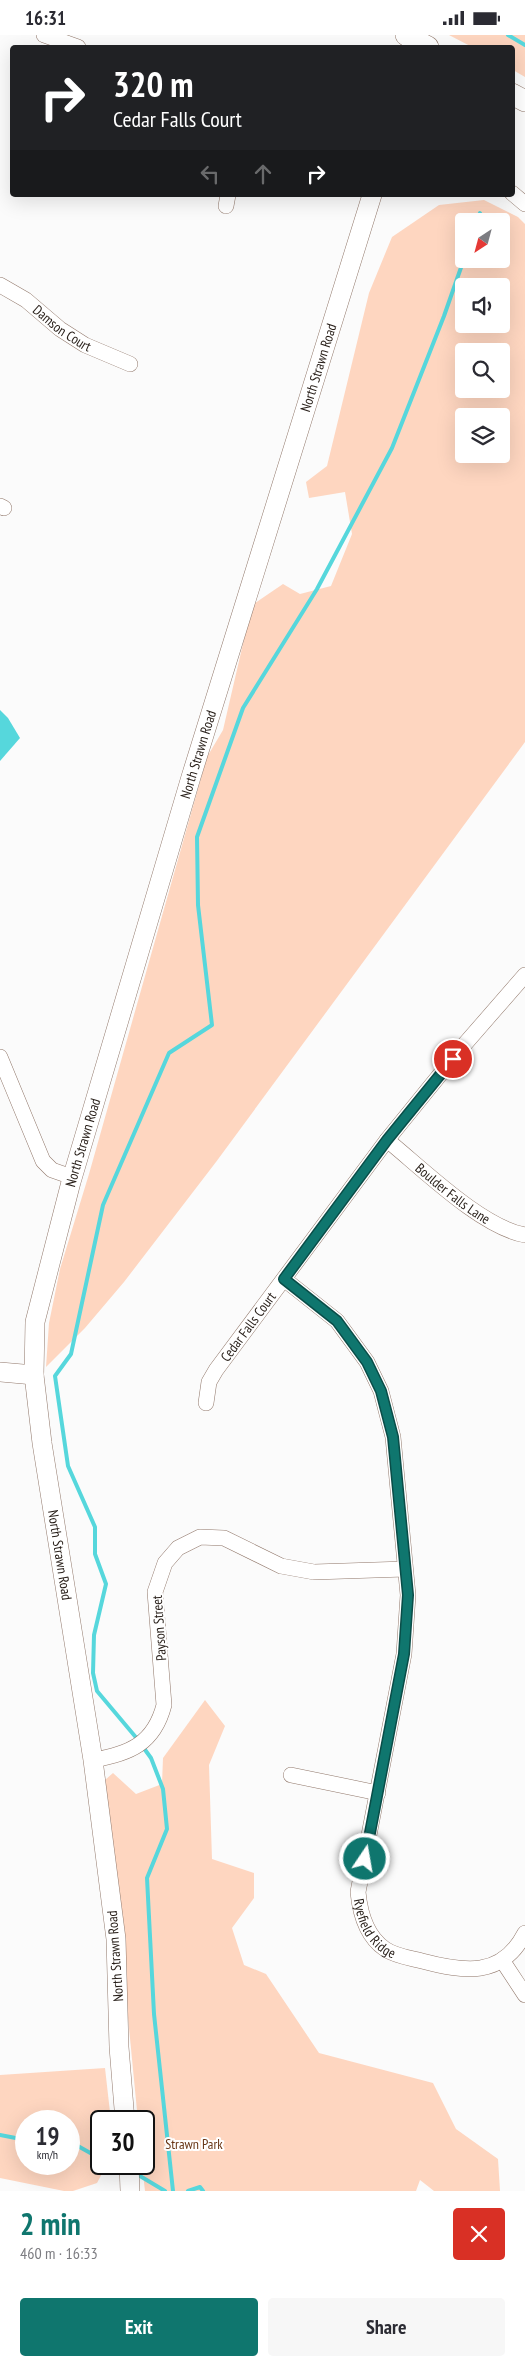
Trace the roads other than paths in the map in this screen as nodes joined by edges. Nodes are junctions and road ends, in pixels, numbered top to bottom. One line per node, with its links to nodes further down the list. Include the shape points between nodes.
1 (44, 35): 3 (street)
2 (406, 35): 4 (main road)
3 (72, 45)
4 (424, 45)
5 (515, 196): 7 (street)
6 (371, 197): 13 (street, North Strawn Road, via 191,777)
7 (525, 204)
8 (0, 285): 9 (street, Damson Court, via 26,300 60,329 86,345)
9 (130, 364)
10 (525, 975): 12 (street, Cedar Falls Court)
11 (0, 1057): 13 (street, via 43,1161 52,1170)
12 (387, 1140): 14 (street, Boulder Falls Lane, via 482,1216 501,1228); 15 (street, Cedar Falls Court)
13 (72, 1177): 17 (street, North Strawn Road, via 35,1321)
14 (525, 1235)
15 (284, 1279): 18 (street, Cedar Falls Court, via 216,1370 209,1382); 19 (street, Ryefield Ridge, via 337,1321 367,1362 381,1391 393,1437)
16 (0, 1371): 17 (street)
17 (34, 1375): 20 (street, North Strawn Road)
18 (206, 1403)
19 (406, 1569): 20 (street, Payson Street, via 314,1572 281,1567 224,1538 200,1537 178,1548 166,1563 156,1592 164,1705 160,1719 152,1733 137,1747 119,1756); 22 (street, Ryefield Ridge, via 408,1595 404,1654)
20 (93, 1760): 26 (street, North Strawn Road, via 116,1939)
21 (291, 1775): 22 (street)
22 (378, 1793): 24 (street, Ryefield Ridge, via 358,1892 365,1925 386,1949 430,1963 480,1970)
23 (525, 1933): 24 (street, Ryefield Ridge, via 519,1945)
24 (502, 1960): 25 (street)
25 (525, 1995)
26 (124, 2110)
27 (129, 2175): 28 (street)
28 (130, 2189)

